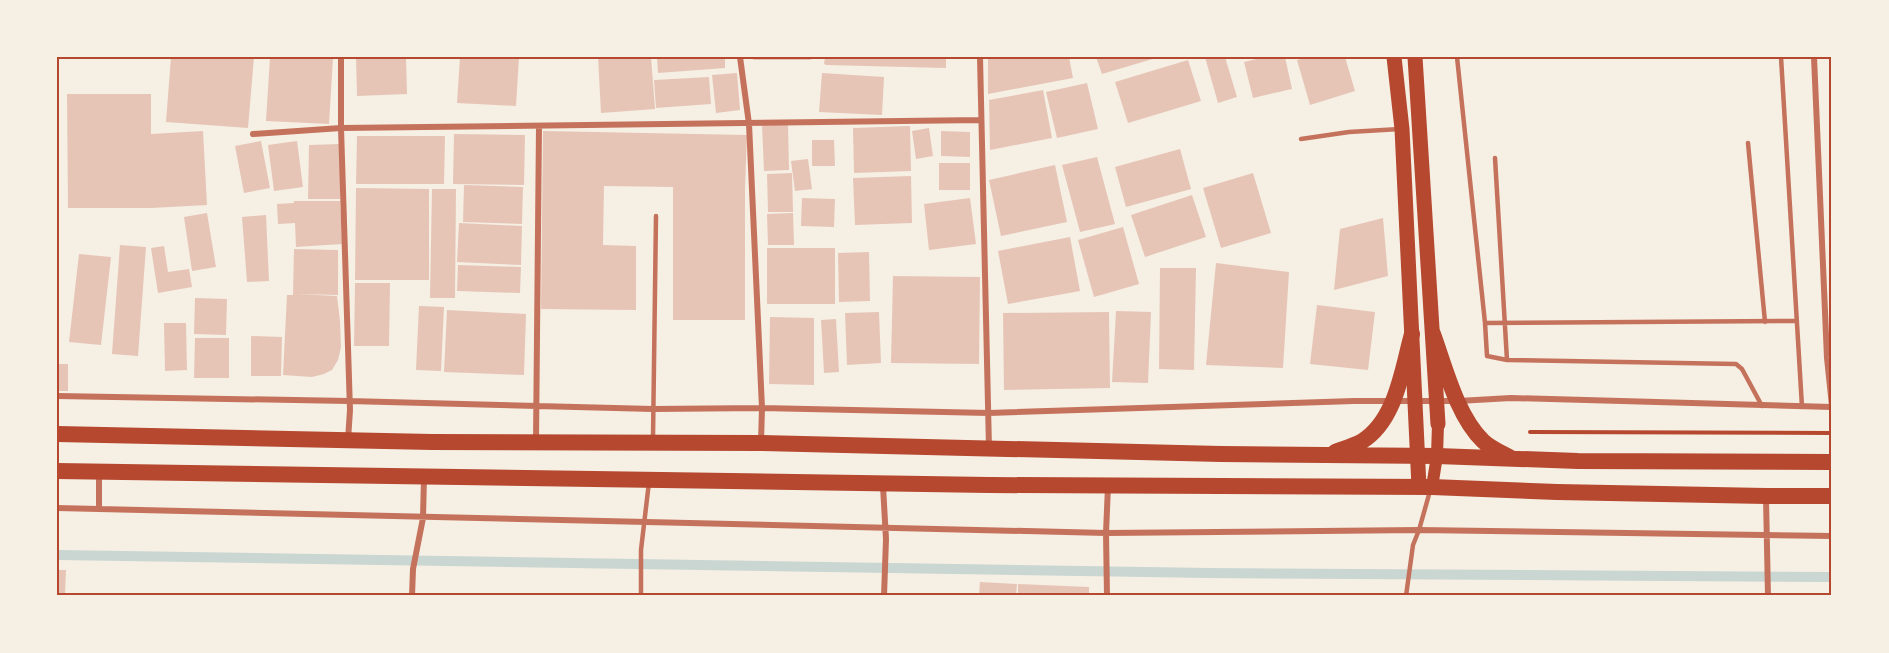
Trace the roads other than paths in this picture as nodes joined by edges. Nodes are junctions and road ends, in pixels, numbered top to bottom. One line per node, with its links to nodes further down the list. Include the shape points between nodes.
1 (341, 57): 12 (street)
2 (740, 57): 10 (street)
3 (980, 57): 9 (street)
4 (1394, 57): 13 (main road)
5 (1415, 57): 24 (main road)
6 (1457, 57): 21 (lane)
7 (1781, 57): 19 (lane)
8 (1814, 57): 35 (street)
9 (981, 120): 10 (street); 38 (street)
10 (749, 124): 11 (street); 36 (street)
11 (539, 126): 12 (street); 32 (street)
12 (341, 128): 14 (street); 27 (street)
13 (1402, 129): 15 (lane); 23 (main road)
14 (253, 134)
15 (1301, 139)
16 (1748, 143): 20 (lane)
17 (1495, 158): 22 (lane)
18 (656, 216): 37 (lane)
19 (1797, 321): 20 (lane); 34 (lane)
20 (1765, 322): 22 (lane)
21 (1485, 323): 22 (lane); 25 (lane, via 1487,356)
22 (1504, 323): 25 (lane)
23 (1412, 334): 29 (highway); 30 (main road)
24 (1433, 334): 28 (main road); 31 (highway)
25 (1507, 360): 33 (lane, via 1736,364)
26 (57, 396): 27 (street)
27 (349, 400): 32 (street); 41 (street)
28 (1437, 400): 30 (street); 31 (street); 39 (main road)
29 (1393, 401): 30 (street); 38 (street); 46 (highway, via 1380,424 1361,442)
30 (1415, 401): 47 (main road)
31 (1458, 401): 33 (street, via 1510,398); 49 (highway, via 1473,430 1485,443)
32 (536, 406): 37 (street); 42 (street)
33 (1762, 406): 34 (street)
34 (1802, 407): 35 (street)
35 (1832, 407)
36 (762, 408): 37 (street); 38 (street); 43 (street)
37 (653, 409): 44 (lane)
38 (989, 413): 45 (street)
39 (1438, 424): 48 (main road)
40 (57, 434): 41 (highway)
41 (348, 440): 42 (highway)
42 (536, 443): 44 (highway)
43 (761, 443): 44 (highway); 45 (highway)
44 (653, 444)
45 (989, 448): 46 (highway)
46 (1325, 455): 47 (highway)
47 (1418, 456): 48 (highway); 57 (main road)
48 (1437, 456): 49 (highway); 57 (main road)
49 (1512, 459): 50 (highway)
50 (1832, 462)
51 (57, 471): 52 (highway)
52 (99, 471): 53 (highway); 61 (street)
53 (424, 478): 54 (highway); 62 (street)
54 (649, 479): 55 (highway); 63 (lane)
55 (883, 483): 56 (highway); 64 (street)
56 (1108, 486): 57 (highway); 66 (street)
57 (1425, 487): 58 (highway); 65 (lane)
58 (1766, 496): 59 (highway); 67 (street)
59 (1832, 496)
60 (57, 508): 61 (street)
61 (99, 509): 62 (street)
62 (423, 518): 63 (street); 70 (street)
63 (644, 522): 64 (street); 71 (lane)
64 (885, 529): 66 (street); 69 (street)
65 (1419, 530): 66 (street); 67 (street); 73 (lane)
66 (1106, 533): 72 (street)
67 (1767, 536): 68 (street); 74 (street)
68 (1832, 536)
69 (884, 593)
70 (412, 596)
71 (641, 596)
72 (1107, 596)
73 (1406, 596)
74 (1768, 596)

